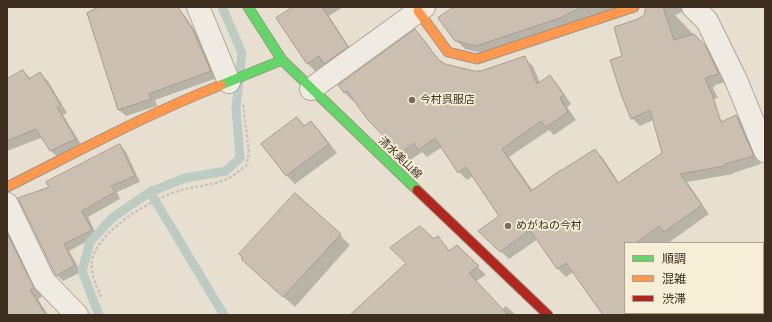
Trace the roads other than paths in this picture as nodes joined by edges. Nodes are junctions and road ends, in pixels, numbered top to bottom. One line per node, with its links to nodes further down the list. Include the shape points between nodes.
1 (198, 7): 7 (street)
2 (248, 7): 6 (street, 清水美山線)
3 (634, 7): 5 (street, via 477,59 448,52)
4 (693, 7): 9 (street, via 707,21 736,80)
5 (421, 9): 8 (street)
6 (282, 60): 7 (street); 8 (street, 清水美山線)
7 (229, 82): 10 (street, via 137,122)
8 (310, 89): 13 (street, 清水美山線)
9 (765, 151)
10 (7, 187)
11 (7, 204): 12 (street, via 44,281)
12 (67, 312)
13 (548, 315)

